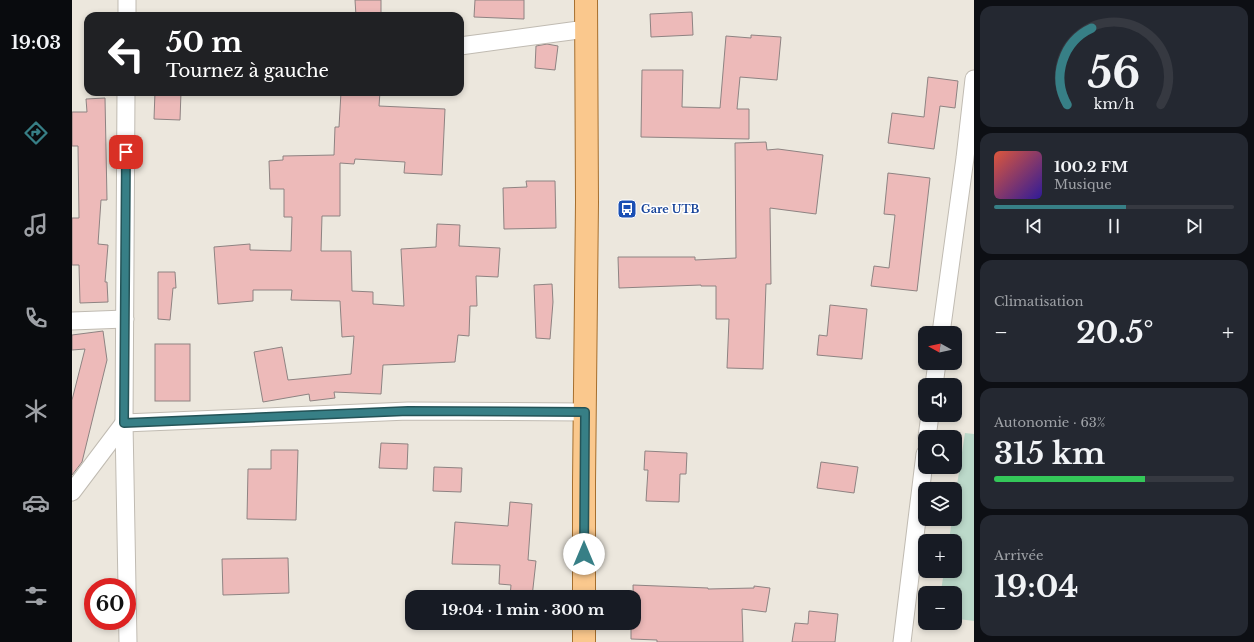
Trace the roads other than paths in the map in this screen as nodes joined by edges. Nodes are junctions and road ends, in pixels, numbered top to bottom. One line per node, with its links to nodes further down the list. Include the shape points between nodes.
1 (128, 0): 3 (street)
2 (586, 0): 4 (main road)
3 (127, 12)
4 (586, 30): 5 (street); 11 (main road)
5 (464, 45)
6 (974, 79): 10 (street)
7 (126, 96): 8 (street)
8 (124, 319): 9 (street); 12 (street)
9 (72, 321)
10 (942, 326)
11 (585, 412): 12 (street, via 408,411); 15 (main road)
12 (124, 423): 14 (street); 17 (street)
13 (923, 474): 19 (street)
14 (72, 492)
15 (584, 590)
16 (584, 630): 18 (main road)
17 (128, 642)
18 (584, 642)
19 (902, 642)

